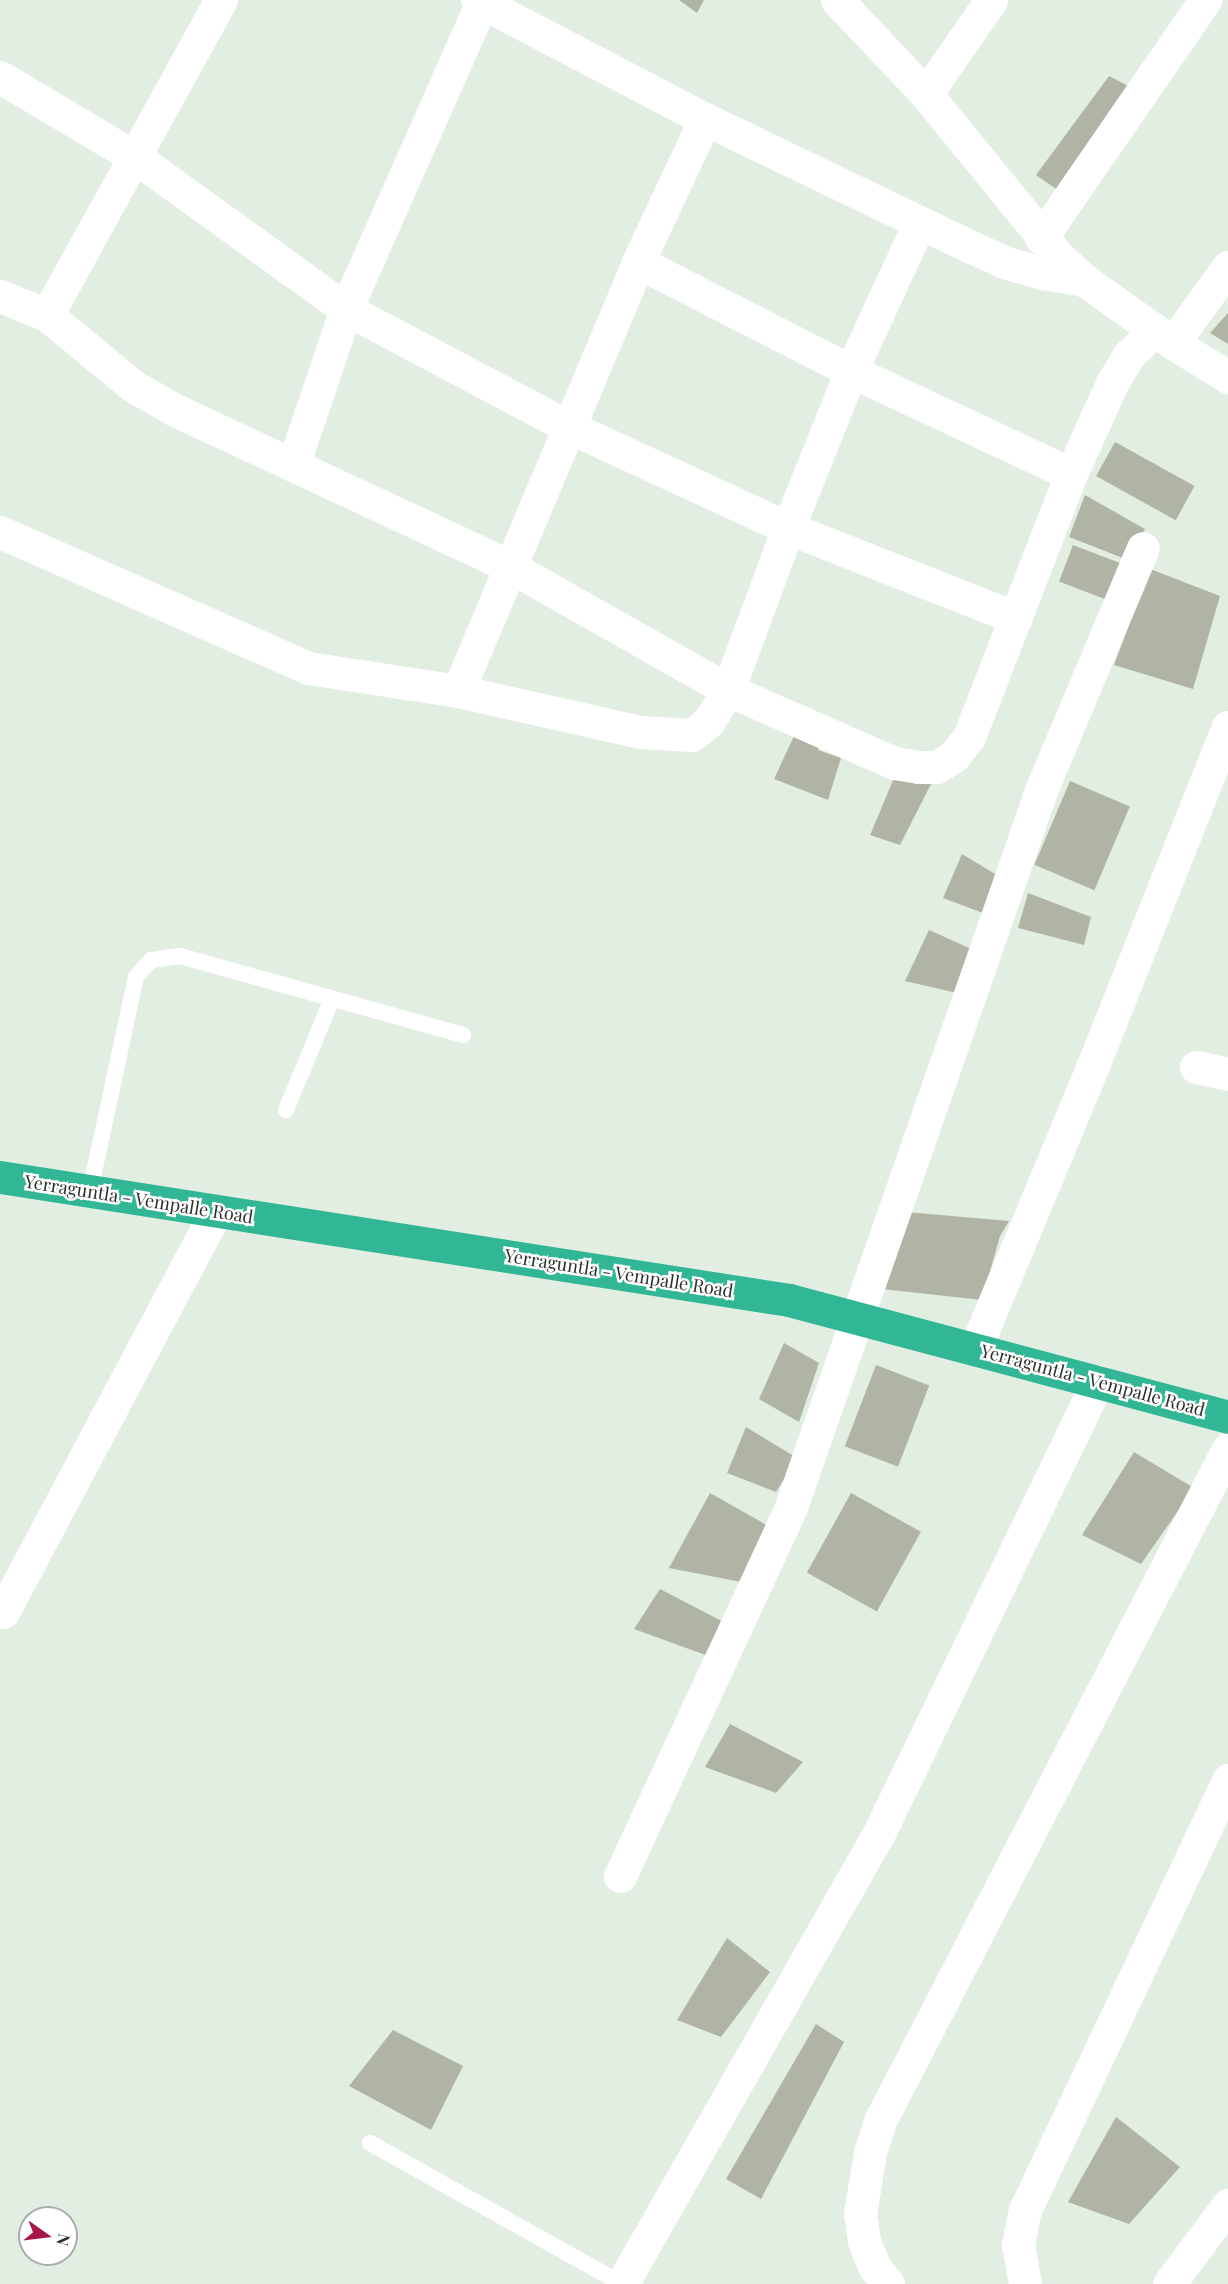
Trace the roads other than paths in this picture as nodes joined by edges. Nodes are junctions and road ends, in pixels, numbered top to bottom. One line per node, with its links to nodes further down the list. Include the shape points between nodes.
1 (221, 0): 9 (street)
2 (991, 0): 7 (street)
3 (1205, 0): 11 (street)
4 (479, 1): 8 (street); 16 (street)
5 (854, 7): 7 (street)
6 (0, 77): 9 (street)
7 (926, 94): 11 (street)
8 (705, 119): 10 (street); 12 (street)
9 (135, 157): 16 (street); 17 (street)
10 (920, 222): 14 (street, via 1007,263); 19 (street)
11 (1041, 238): 14 (street)
12 (638, 262): 19 (street); 21 (street)
13 (1228, 267): 18 (street)
14 (1084, 280): 18 (street)
15 (0, 296): 17 (street)
16 (346, 309): 21 (street); 22 (street)
17 (47, 315): 22 (street, via 153,399)
18 (1164, 337): 20 (street); 23 (street, via 1138,345 1118,371)
19 (851, 371): 23 (street); 24 (street)
20 (1228, 377)
21 (567, 426): 24 (street); 27 (street)
22 (293, 465): 27 (street)
23 (1071, 474): 28 (street)
24 (788, 528): 28 (street); 29 (street)
25 (0, 532): 30 (street, via 308,668)
26 (1143, 549): 40 (street, via 1042,788)
27 (509, 566): 29 (street); 30 (street)
28 (1016, 618): 29 (street, via 969,737 954,756 937,767 894,763)
29 (728, 690): 30 (street, via 709,721 692,735 640,732)
30 (458, 691)
31 (1228, 727): 41 (street)
32 (332, 999): 33 (lane); 36 (lane); 38 (lane, via 180,956 151,960 136,978)
33 (463, 1035)
34 (1196, 1067): 35 (street)
35 (1228, 1074)
36 (286, 1110)
37 (0, 1177): 38 (highway, Yerraguntla - Vempalle Road)
38 (90, 1191): 39 (highway, Yerraguntla - Vempalle Road)
39 (216, 1211): 40 (highway, Yerraguntla - Vempalle Road, via 789,1299); 45 (street)
40 (857, 1318): 41 (highway, Yerraguntla - Vempalle Road); 47 (street, via 791,1507)
41 (975, 1349): 42 (highway, Yerraguntla - Vempalle Road)
42 (1098, 1381): 43 (highway, Yerraguntla - Vempalle Road); 50 (street, via 879,1833)
43 (1228, 1417)
44 (1228, 1449): 51 (street, via 881,2119 870,2152 860,2214 864,2241 874,2266)
45 (3, 1612)
46 (1228, 1780): 52 (street, via 1025,2210 1018,2245)
47 (620, 1876)
48 (370, 2143): 50 (lane)
49 (1228, 2205): 53 (street)
50 (622, 2284)
51 (888, 2284)
52 (1024, 2284)
53 (1169, 2284)

